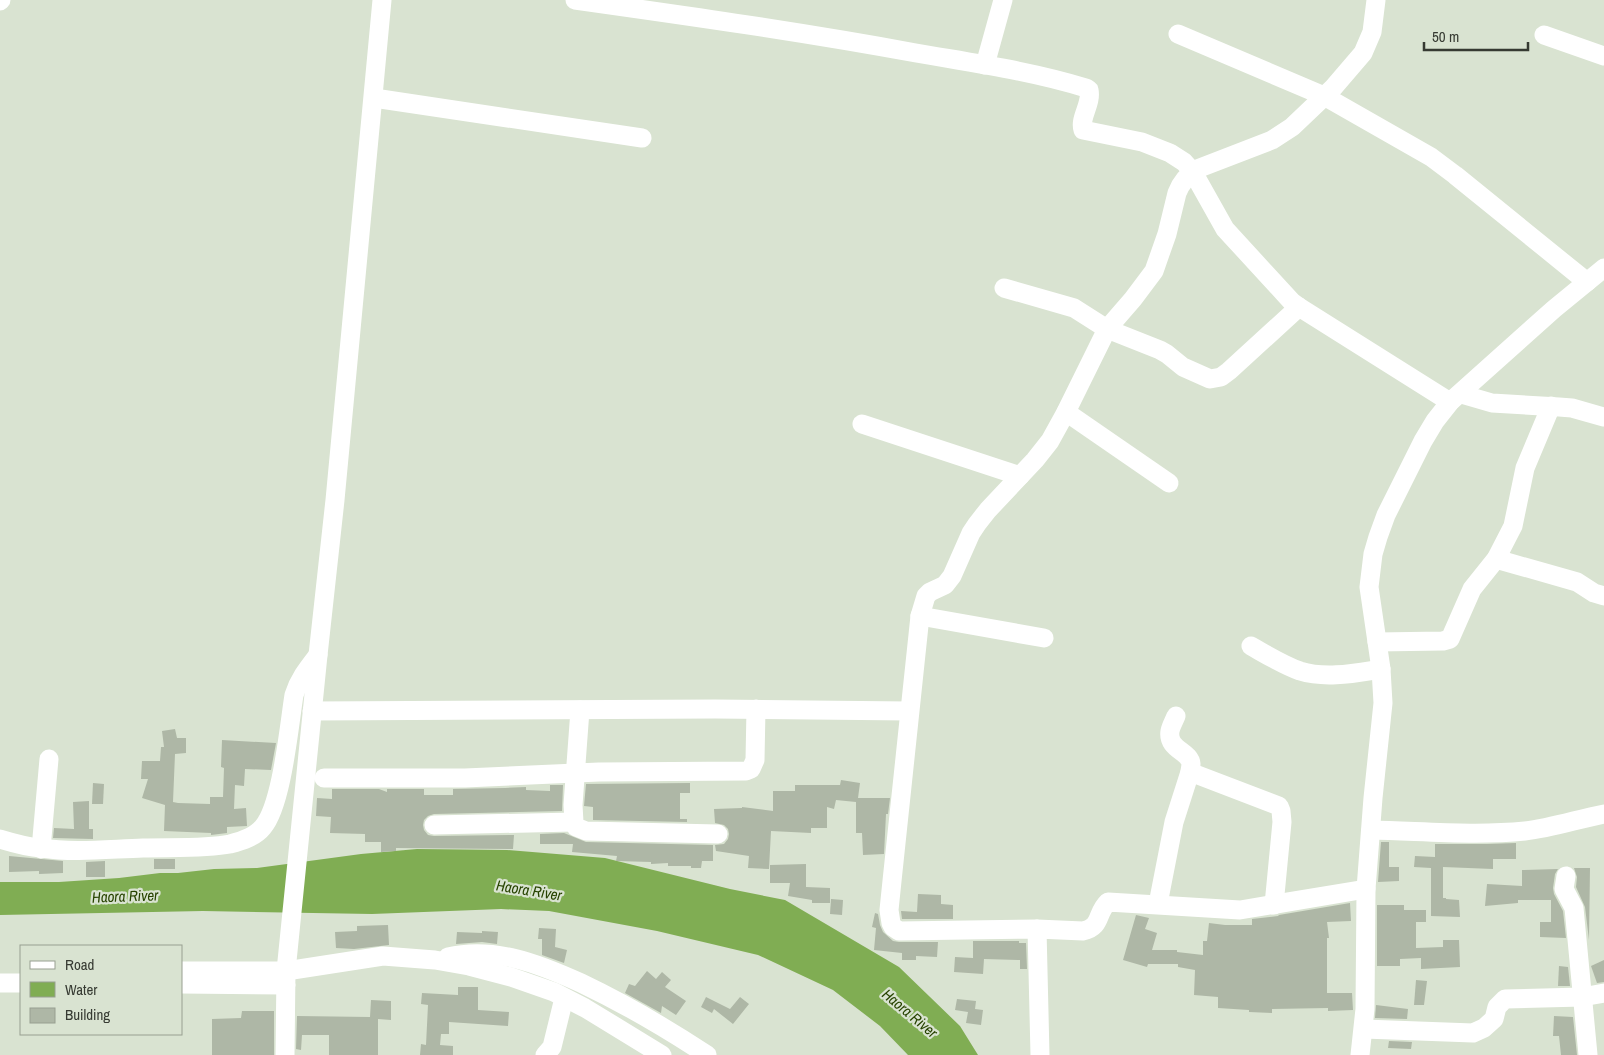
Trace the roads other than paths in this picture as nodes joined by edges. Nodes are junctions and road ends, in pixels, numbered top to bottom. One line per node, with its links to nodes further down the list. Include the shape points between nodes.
1 (382, 0): 10 (street)
2 (575, 0): 8 (street, via 744,24)
3 (1003, 0): 8 (street)
4 (1376, 0): 9 (street, via 1368,44)
5 (1178, 34): 9 (street)
6 (1544, 35): 7 (street)
7 (1604, 56)
8 (985, 65): 12 (street, via 1086,88 1090,96 1082,125 1084,130 1142,142 1170,153)
9 (1324, 96): 12 (street, via 1292,127 1272,140); 14 (street, via 1440,163)
10 (374, 98): 11 (street); 31 (street)
11 (642, 138)
12 (1193, 172): 16 (street, via 1225,229); 17 (street, via 1180,185 1168,234 1154,271)
13 (1604, 268): 14 (street)
14 (1587, 282): 18 (street)
15 (1004, 288): 17 (street, via 1074,308)
16 (1299, 307): 17 (street, via 1229,371 1217,378 1183,367 1160,350); 18 (street)
17 (1107, 329): 20 (street)
18 (1455, 398): 19 (street); 29 (street, via 1423,441 1378,537 1369,577)
19 (1551, 406): 21 (street); 25 (street, via 1525,468 1513,526)
20 (1066, 412): 23 (street, via 1044,449); 24 (street)
21 (1604, 417)
22 (862, 424): 23 (street)
23 (1020, 476): 27 (street, via 977,524 952,576 945,585 926,596)
24 (1169, 483)
25 (1496, 559): 26 (street, via 1577,582); 29 (street, via 1472,589 1448,641)
26 (1604, 596)
27 (920, 616): 28 (street); 36 (street)
28 (1044, 638)
29 (1377, 642): 32 (street)
30 (1251, 646): 32 (street, via 1301,671 1330,674)
31 (318, 655): 35 (street); 48 (street, via 303,674 294,695 275,800 265,826 257,834 228,844 195,847)
32 (1381, 670): 45 (street, via 1383,703)
33 (756, 709): 34 (street); 36 (street); 40 (street, via 755,760 751,769 746,771)
34 (580, 710): 35 (street); 40 (street)
35 (312, 711): 58 (street)
36 (909, 711): 53 (street, via 889,910 893,927 899,930)
37 (1176, 716): 39 (street, via 1170,729 1172,744 1190,760)
38 (49, 759): 48 (street)
39 (1190, 772): 51 (street, via 1174,822); 52 (street, via 1279,806 1282,822)
40 (575, 773): 41 (street, via 464,778); 43 (street)
41 (324, 778)
42 (1604, 814): 45 (street, via 1524,831)
43 (574, 822): 44 (street); 46 (street, via 576,827 586,831)
44 (434, 825)
45 (1371, 830): 50 (street)
46 (718, 834)
47 (0, 839): 48 (street)
48 (41, 848)
49 (1566, 876): 64 (street, via 1564,889 1574,908)
50 (1366, 889): 52 (street); 65 (street)
51 (1158, 904): 52 (street, via 1228,910); 53 (street, via 1108,902 1090,930)
52 (1274, 905)
53 (1037, 929): 70 (street)
54 (435, 960): 58 (street, via 383,956); 63 (street, via 511,977); 69 (street, via 462,954 487,954 517,958 550,969 614,998)
55 (0, 971): 56 (street)
56 (20, 971)
57 (182, 971): 58 (street)
58 (286, 978): 61 (street); 66 (street)
59 (0, 983): 60 (street)
60 (20, 983)
61 (182, 984)
62 (1604, 993): 64 (street)
63 (564, 998): 67 (street, via 552,1047); 68 (street)
64 (1582, 998): 65 (street, via 1505,999 1497,1006 1494,1020 1473,1033); 72 (street)
65 (1364, 1029): 71 (street)
66 (285, 1055)
67 (546, 1055)
68 (662, 1055)
69 (707, 1055)
70 (1040, 1055)
71 (1360, 1055)
72 (1588, 1055)

